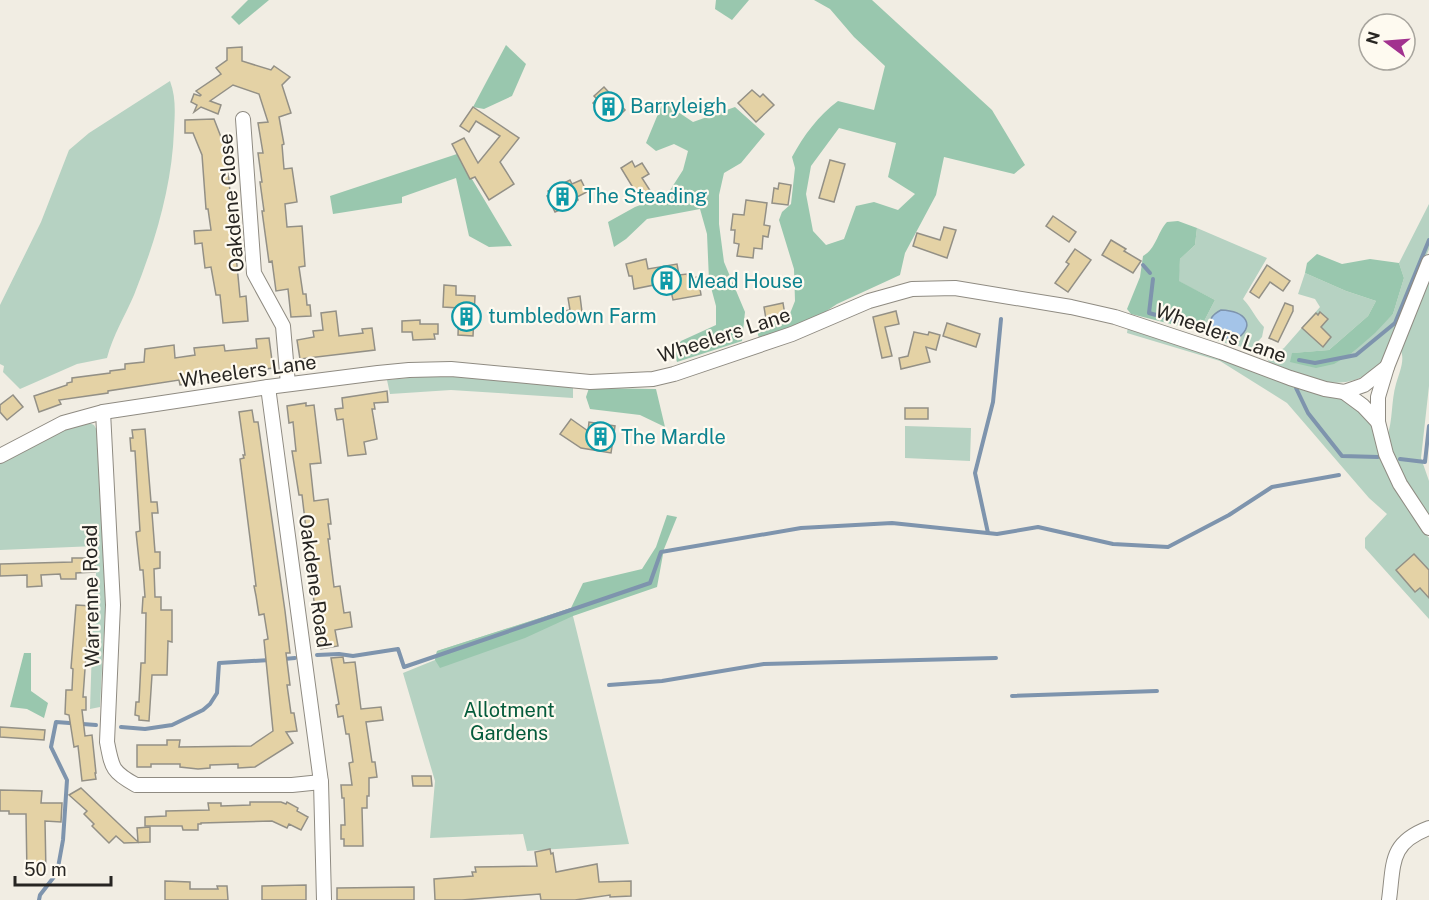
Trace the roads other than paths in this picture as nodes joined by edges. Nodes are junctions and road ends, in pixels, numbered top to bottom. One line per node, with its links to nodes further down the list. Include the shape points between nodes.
1 (243, 119): 4 (street, Oakdene Close, via 254,273 283,326)
2 (1429, 262): 3 (street)
3 (1388, 367): 6 (street, via 1364,386); 8 (street, via 1378,397)
4 (288, 384): 5 (street, Wheelers Lane); 6 (street, Wheelers Lane, via 451,369 590,382 653,379 792,334 869,301 912,290 956,288 1115,317 1290,378)
5 (268, 387): 7 (street, Wheelers Lane); 11 (street, Oakdene Road)
6 (1344, 392): 8 (street, Wheelers Lane)
7 (104, 412): 9 (street, Wheelers Lane, via 63,423); 11 (street, Warrenne Road, via 113,605 107,742 111,764 119,776 136,785)
8 (1378, 422): 10 (street, via 1386,454 1400,484)
9 (0, 456)
10 (1429, 528)
11 (321, 782): 13 (street, Oakdene Road)
12 (1429, 828): 14 (street, via 1403,842 1396,854)
13 (324, 900)
14 (1389, 900)

